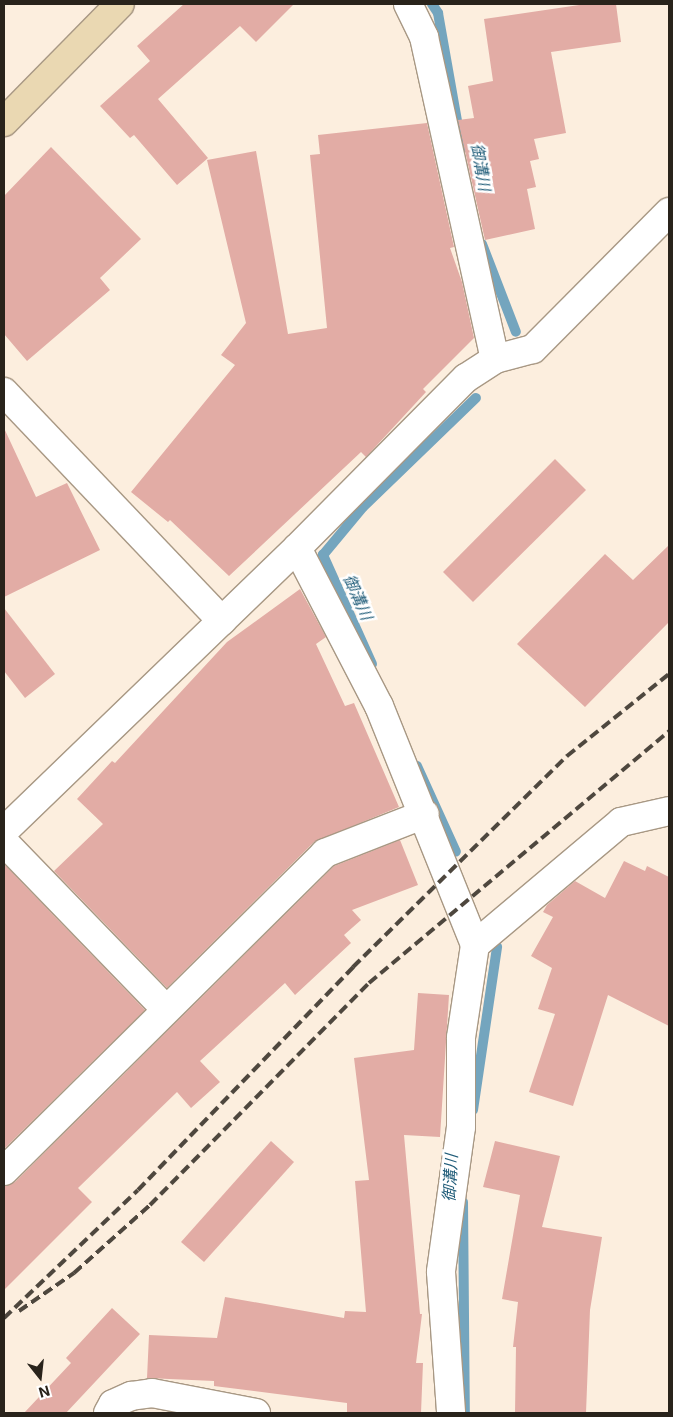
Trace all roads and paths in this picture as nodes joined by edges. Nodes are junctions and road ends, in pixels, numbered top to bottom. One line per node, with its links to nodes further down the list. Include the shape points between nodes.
1 (120, 4): 3 (street)
2 (408, 4): 5 (street, via 424,36)
3 (4, 122)
4 (669, 212): 5 (street, via 532,349)
5 (495, 359): 7 (street, via 466,378)
6 (4, 392): 8 (street)
7 (297, 548): 8 (street); 10 (street, via 379,706)
8 (222, 621): 11 (street)
9 (669, 811): 13 (street, via 621,822)
10 (425, 814): 13 (street); 14 (street, via 324,853)
11 (4, 831)
12 (4, 842): 14 (street)
13 (475, 946): 18 (street, via 462,1038 461,1126 441,1272)
14 (165, 1008): 15 (street)
15 (4, 1171)
16 (108, 1413): 17 (street, via 113,1404 130,1396 152,1393)
17 (256, 1413)
18 (451, 1413)

